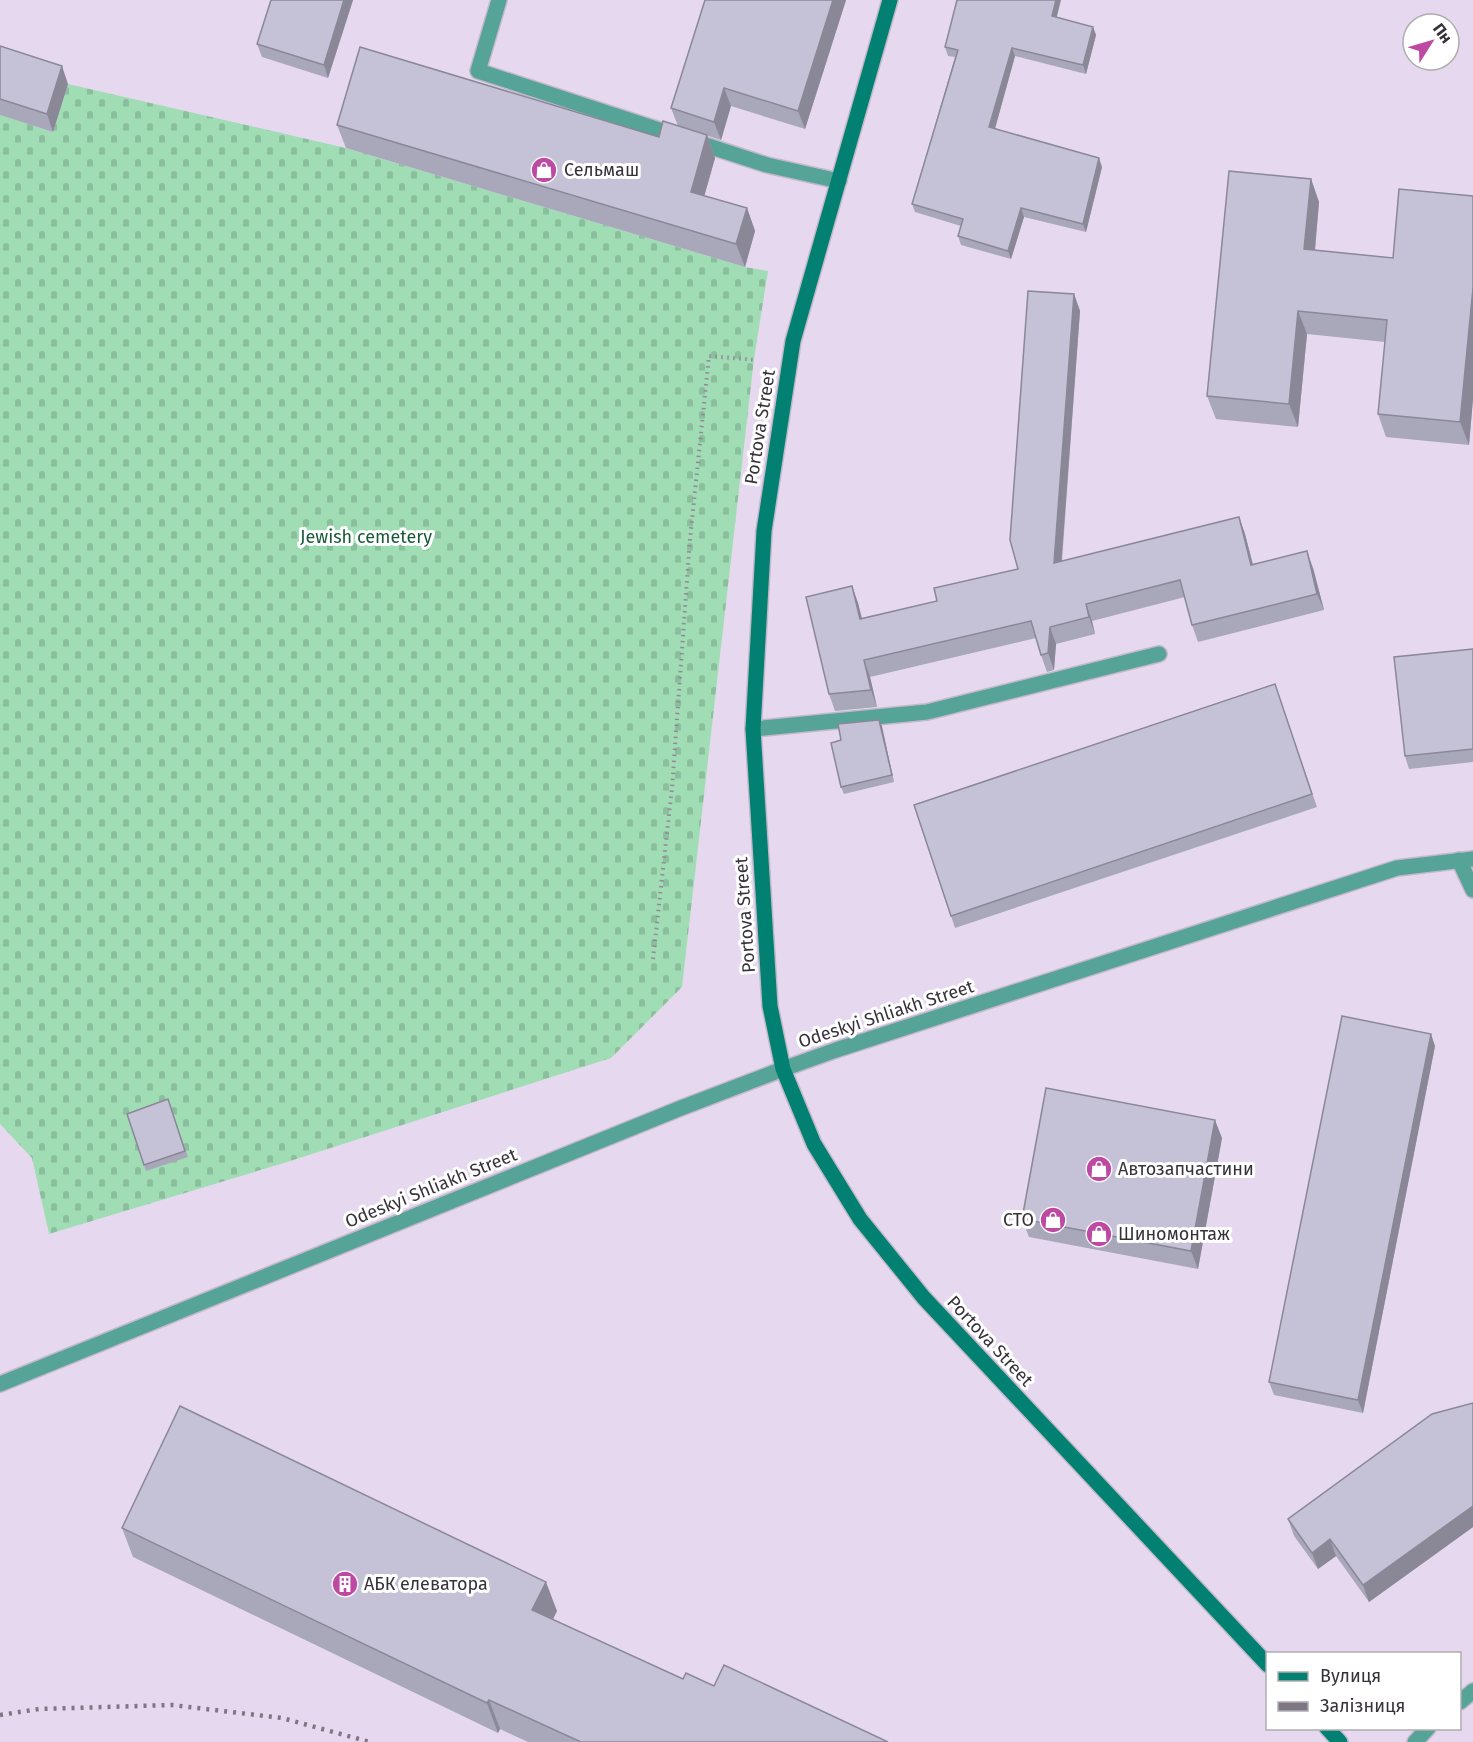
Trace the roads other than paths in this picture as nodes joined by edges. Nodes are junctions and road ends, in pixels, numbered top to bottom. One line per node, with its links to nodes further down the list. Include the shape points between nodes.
1 (499, 0): 3 (street, via 478,71 767,165)
2 (890, 0): 3 (main road, Portova Street)
3 (839, 181): 5 (main road, Portova Street, via 793,341 764,531)
4 (1159, 654): 5 (street, via 927,712)
5 (753, 729): 8 (main road, Portova Street, via 770,1006)
6 (1466, 860): 7 (street); 8 (street, Odeskyi Shliakh Street, via 1397,868)
7 (1473, 890)
8 (783, 1070): 9 (street, Odeskyi Shliakh Street); 10 (main road, Portova Street, via 814,1144 860,1219 924,1299)
9 (0, 1384)
10 (1266, 1663)
11 (1473, 1691): 12 (street)
12 (1461, 1701)
13 (1329, 1730): 15 (main road)
14 (1426, 1730): 16 (street)
15 (1340, 1742)
16 (1415, 1742)

